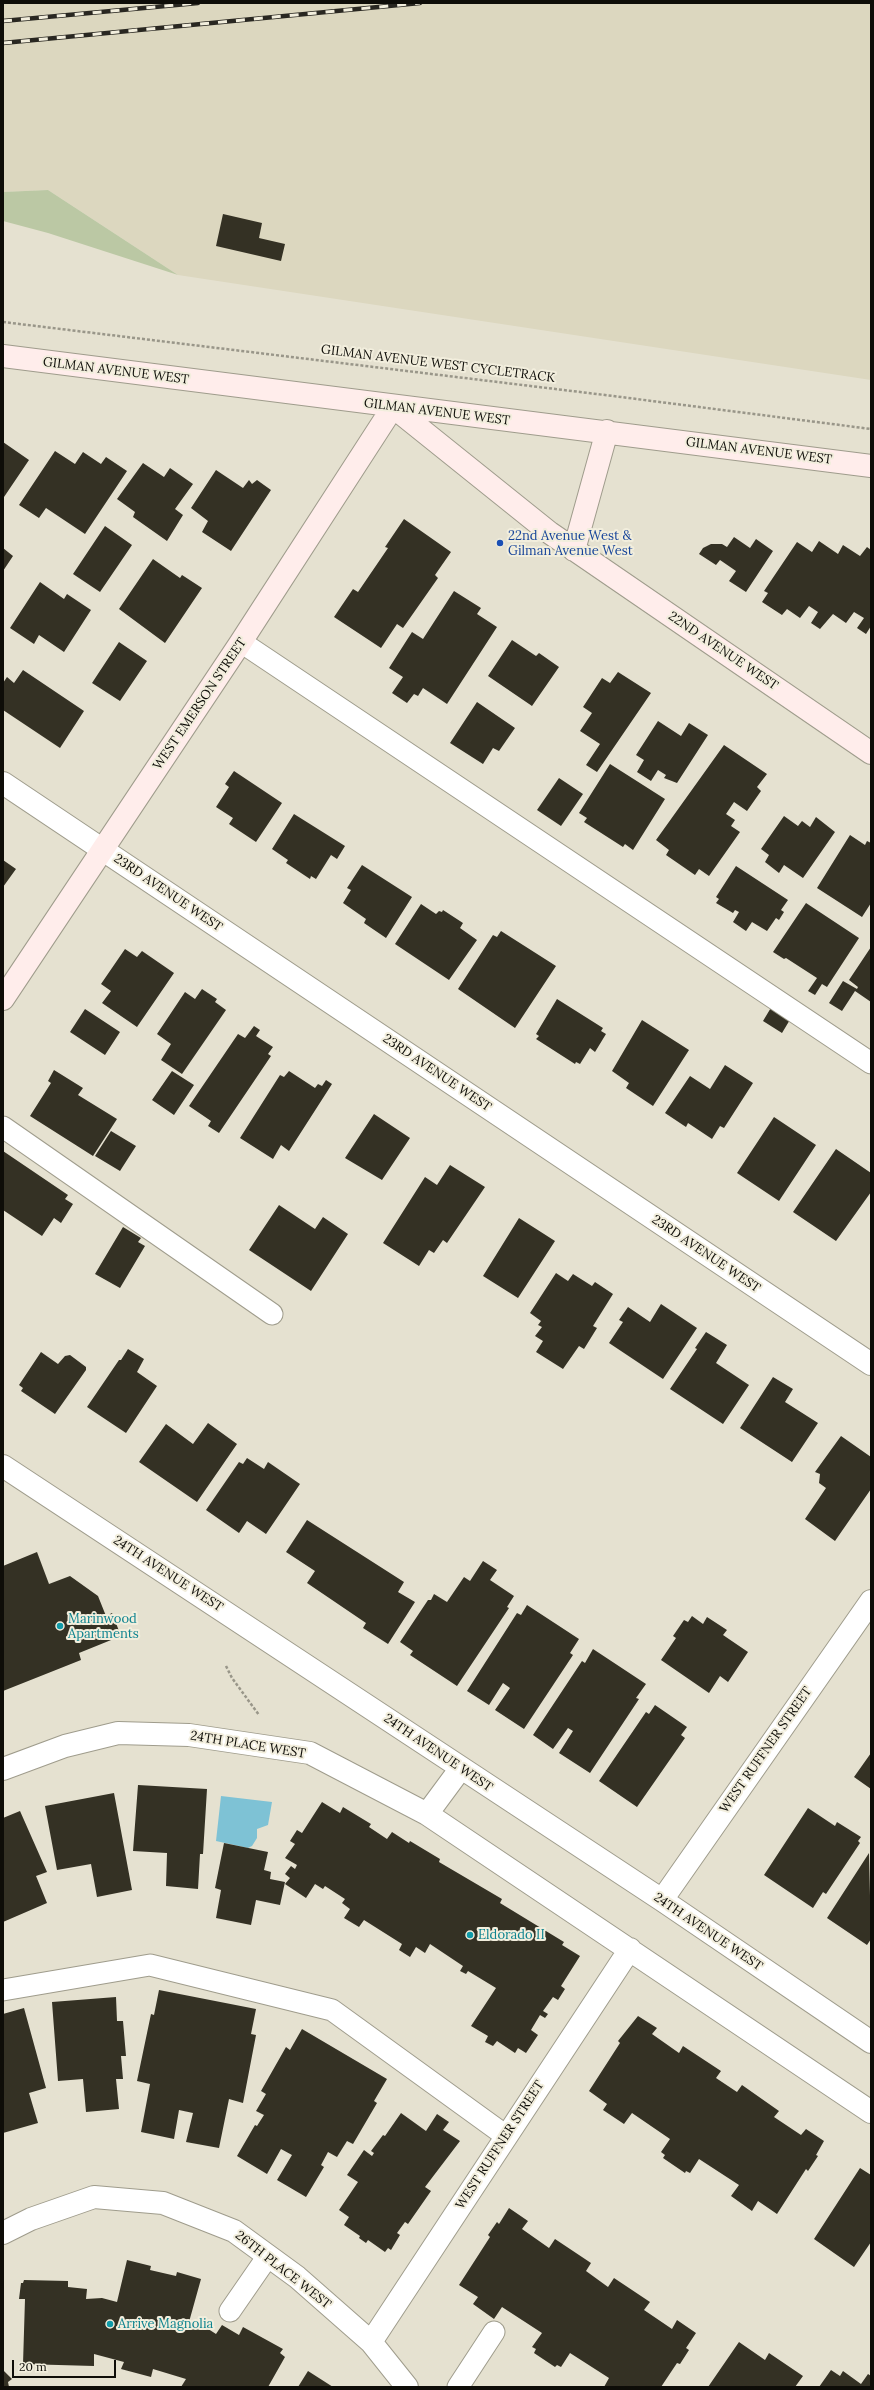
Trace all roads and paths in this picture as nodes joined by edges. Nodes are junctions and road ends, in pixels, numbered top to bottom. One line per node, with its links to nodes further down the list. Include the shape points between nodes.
1 (3, 322): 4 (path, GILMAN AVENUE WEST CYCLETRACK)
2 (3, 356): 3 (street, GILMAN AVENUE WEST)
3 (393, 407): 5 (street, GILMAN AVENUE WEST); 7 (street, 22ND AVENUE WEST); 8 (street, WEST EMERSON STREET)
4 (871, 429)
5 (607, 431): 6 (street, GILMAN AVENUE WEST); 7 (street)
6 (871, 466)
7 (574, 550): 9 (street, 22ND AVENUE WEST)
8 (241, 642): 11 (street, WEST EMERSON STREET); 13 (lane)
9 (871, 753)
10 (3, 783): 11 (street, 23RD AVENUE WEST)
11 (102, 849): 12 (street, WEST EMERSON STREET); 16 (street, 23RD AVENUE WEST)
12 (3, 999)
13 (871, 1063)
14 (3, 1127): 15 (lane)
15 (272, 1314)
16 (871, 1364)
17 (3, 1466): 21 (street, 24TH AVENUE WEST)
18 (869, 1608): 24 (street, WEST RUFFNER STREET)
19 (226, 1666): 20 (path)
20 (260, 1717)
21 (461, 1768): 23 (street); 24 (street, 24TH AVENUE WEST)
22 (3, 1769): 23 (street, 24TH PLACE WEST, via 65,1746 118,1733 189,1735 310,1753)
23 (427, 1814): 25 (street)
24 (662, 1900): 27 (street, 24TH AVENUE WEST)
25 (630, 1949): 28 (street); 29 (street, WEST RUFFNER STREET)
26 (3, 1990): 29 (lane, via 150,1965 332,2010)
27 (871, 2042)
28 (871, 2112)
29 (506, 2136): 34 (street, WEST RUFFNER STREET)
30 (3, 2233): 31 (street, 26TH PLACE WEST, via 31,2219 94,2197 163,2203 234,2231)
31 (268, 2256): 32 (lane); 34 (street, 26TH PLACE WEST, via 297,2277)
32 (230, 2312)
33 (494, 2332): 36 (lane)
34 (371, 2342): 35 (street, 26TH PLACE WEST)
35 (408, 2387)
36 (458, 2387)

